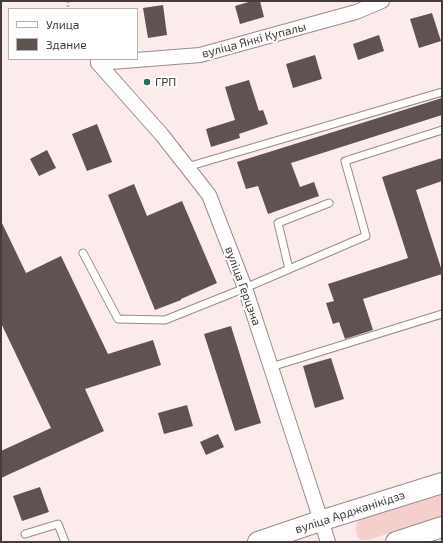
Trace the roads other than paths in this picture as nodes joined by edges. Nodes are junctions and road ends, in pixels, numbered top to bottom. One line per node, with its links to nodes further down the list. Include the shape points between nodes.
1 (382, 1): 3 (street, вуліца Янкі Купалы, via 356,12 200,55)
2 (136, 60): 4 (street, вуліца Янкі Купалы)
3 (138, 60)
4 (98, 63): 7 (street, вуліца Герцэна, via 162,135)
5 (442, 92): 7 (lane)
6 (442, 130): 10 (lane, via 344,161 366,236)
7 (187, 168): 11 (street, вуліца Герцэна, via 209,195)
8 (329, 203): 10 (lane, via 278,222)
9 (83, 253): 11 (lane, via 118,319 165,320)
10 (289, 269): 11 (lane)
11 (245, 288): 13 (street, вуліца Герцэна)
12 (442, 314): 13 (lane)
13 (271, 367): 15 (street, вуліца Герцэна)
14 (442, 483): 15 (main road, вуліца Арджанікідзэ)
15 (320, 521): 19 (main road, вуліца Арджанікідзэ); 20 (street, вуліца Герцэна)
16 (442, 526): 21 (main road)
17 (26, 534): 18 (lane, via 58,524)
18 (65, 542)
19 (258, 542)
20 (328, 542)
21 (396, 542)

